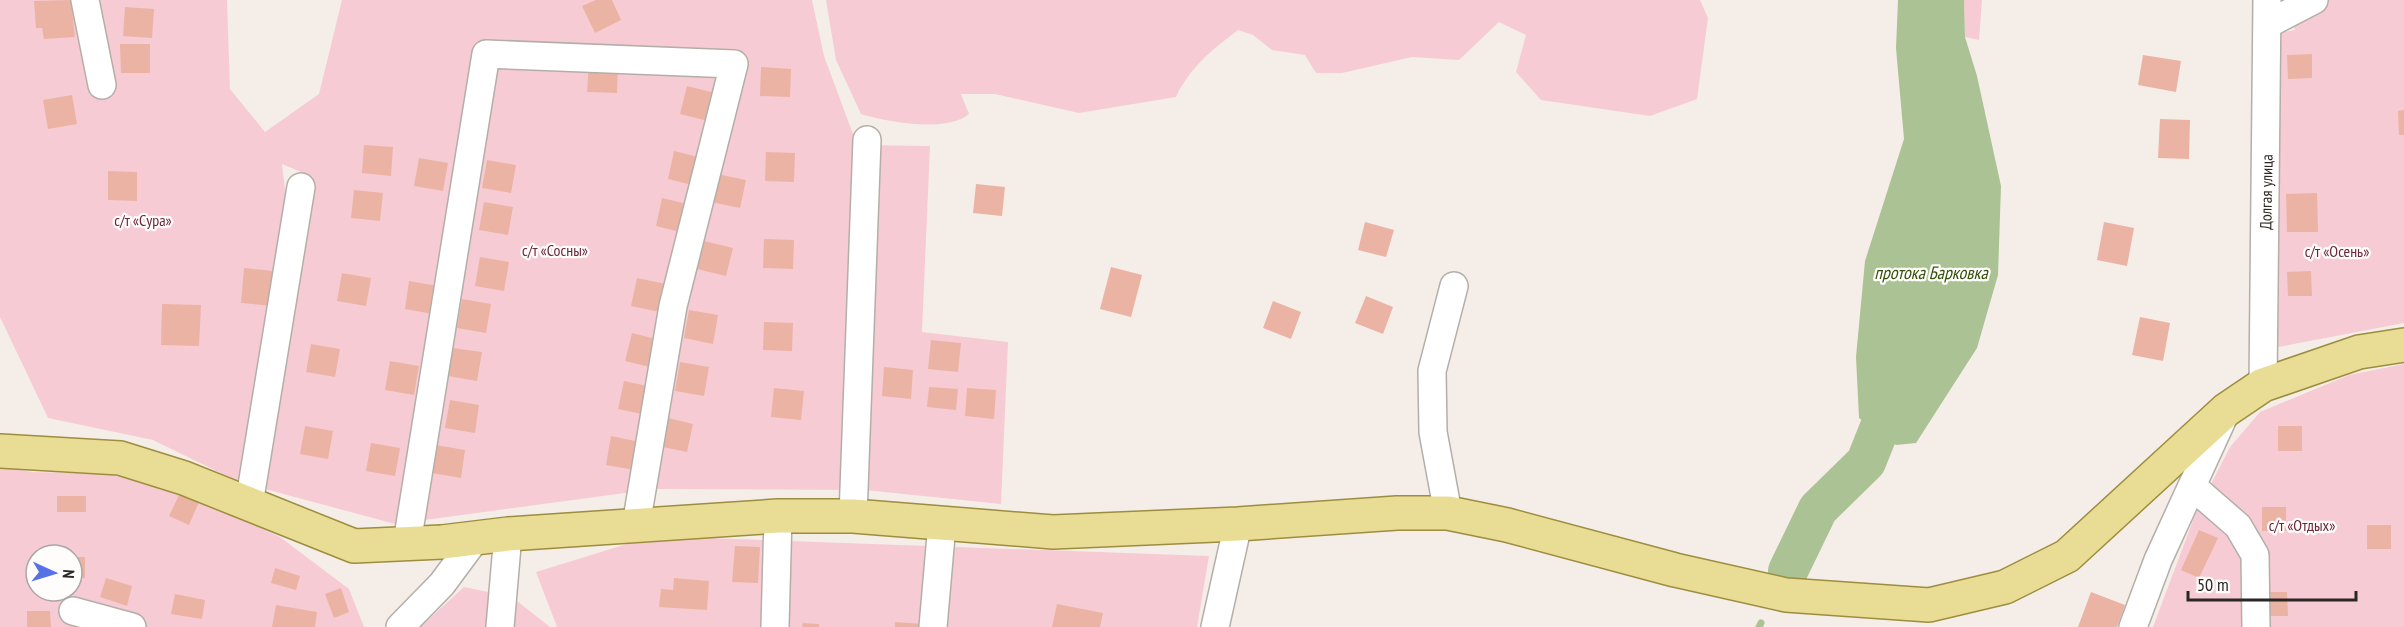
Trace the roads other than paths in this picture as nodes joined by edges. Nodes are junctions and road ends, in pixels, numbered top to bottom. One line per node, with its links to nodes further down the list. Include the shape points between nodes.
1 (85, 0): 4 (street)
2 (2314, 0): 3 (street)
3 (2268, 12): 9 (street, Долгая улица)
4 (102, 85)
5 (867, 140): 16 (street)
6 (301, 187): 13 (street)
7 (1454, 286): 14 (street, via 1432,371 1433,432)
8 (2404, 345): 9 (main road, via 2359,352)
9 (2263, 385): 10 (main road)
10 (2226, 410): 12 (street); 14 (main road, via 2067,556 2005,587 1929,605 1786,595)
11 (0, 450): 13 (main road, via 120,458)
12 (2192, 486): 29 (street); 30 (street, via 2238,526 2255,555)
13 (249, 504): 21 (main road, via 354,546)
14 (1448, 513): 18 (main road, via 1329,516)
15 (778, 516): 16 (main road); 19 (main road); 26 (street)
16 (853, 516): 17 (main road)
17 (942, 524): 18 (main road, via 1053,532); 27 (street)
18 (1238, 524): 28 (street)
19 (636, 525): 20 (main road); 21 (street, via 673,306 734,64 486,54)
20 (492, 536): 21 (main road); 24 (street); 25 (street)
21 (407, 543)
22 (73, 611): 23 (street)
23 (132, 627)
24 (400, 627)
25 (500, 627)
26 (775, 627)
27 (933, 627)
28 (1215, 627)
29 (2133, 627)
30 (2256, 627)

